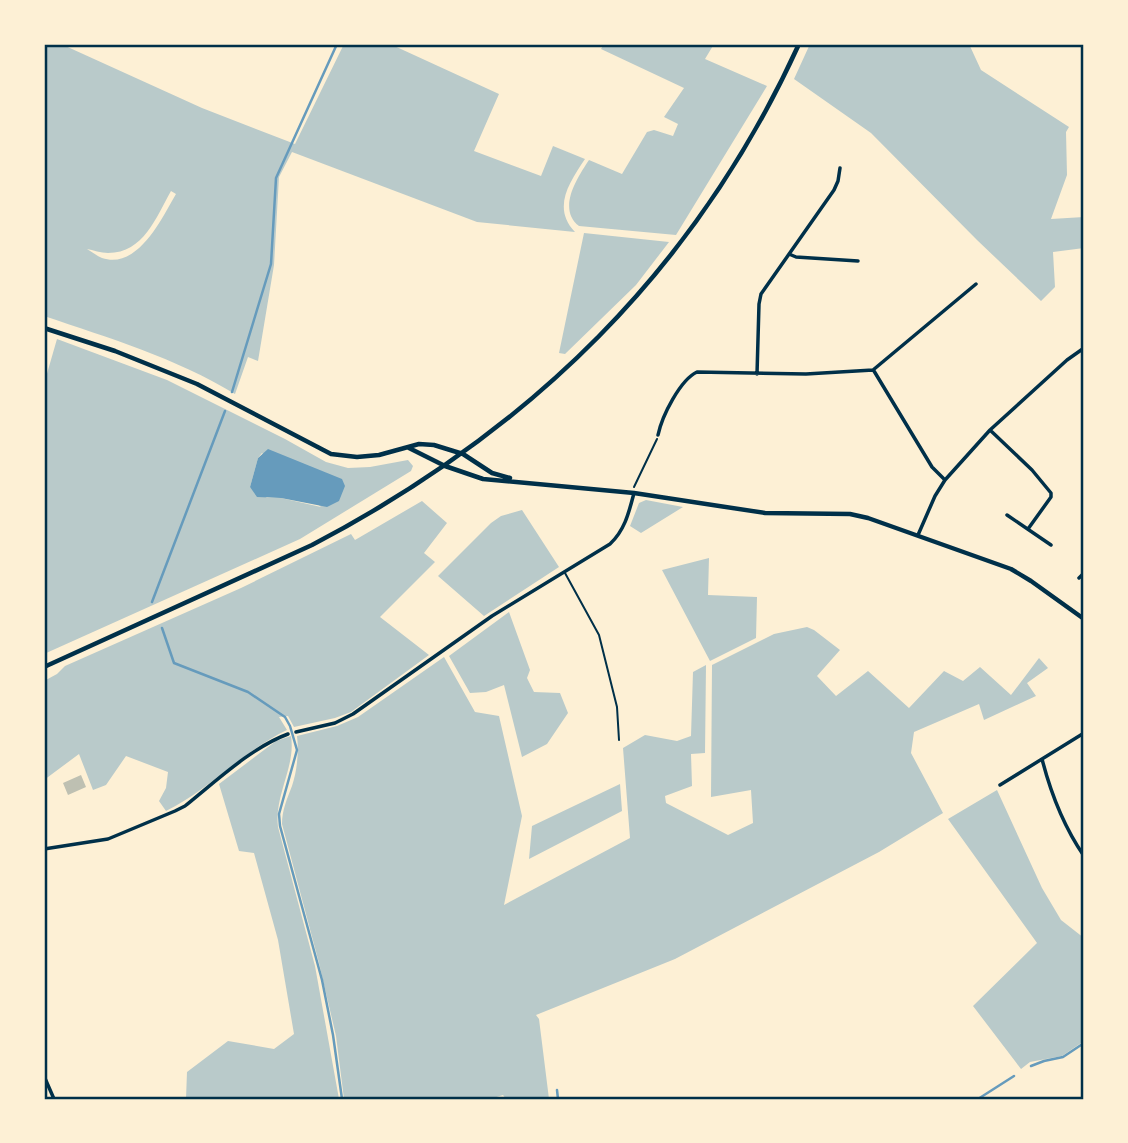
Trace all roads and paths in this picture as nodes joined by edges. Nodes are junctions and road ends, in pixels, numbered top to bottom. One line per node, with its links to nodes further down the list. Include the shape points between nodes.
1 (799, 44): 15 (main road, via 758,127 662,265 561,373)
2 (839, 168): 3 (street, via 837,186)
3 (789, 254): 4 (street); 11 (street, via 761,294)
4 (858, 261)
5 (976, 284): 10 (street)
6 (44, 328): 14 (main road, via 197,384 331,454 357,457)
7 (1084, 348): 8 (street)
8 (1079, 352): 9 (street); 12 (street)
9 (1084, 358)
10 (873, 370): 11 (street); 17 (street, via 932,467)
11 (757, 374): 13 (street, via 692,374 663,418)
12 (990, 430): 17 (street); 21 (street, via 1051,493)
13 (658, 435): 19 (path)
14 (409, 448): 15 (main road, via 434,445); 16 (main road)
15 (463, 454): 16 (main road); 18 (main road, via 492,473)
16 (445, 466): 18 (main road, via 483,479); 28 (main road, via 312,545)
17 (945, 480): 22 (street)
18 (519, 481): 19 (main road)
19 (634, 492): 22 (main road, via 765,513 850,514); 24 (street, via 619,536)
20 (1007, 514): 21 (street)
21 (1028, 529): 23 (street)
22 (918, 535): 27 (main road, via 1012,569)
23 (1051, 545)
24 (565, 572): 29 (street, via 492,616 353,714); 32 (lane, via 599,635 617,707)
25 (1084, 573): 26 (street)
26 (1079, 578)
27 (1084, 619)
28 (44, 667)
29 (296, 732)
30 (1084, 733): 33 (street)
31 (288, 734): 35 (street, via 255,752 185,806 108,839)
32 (619, 740)
33 (1042, 759): 34 (street); 36 (street, via 1058,809)
34 (1000, 785)
35 (44, 849)
36 (1084, 856)
37 (44, 1076): 38 (street)
38 (54, 1099)

